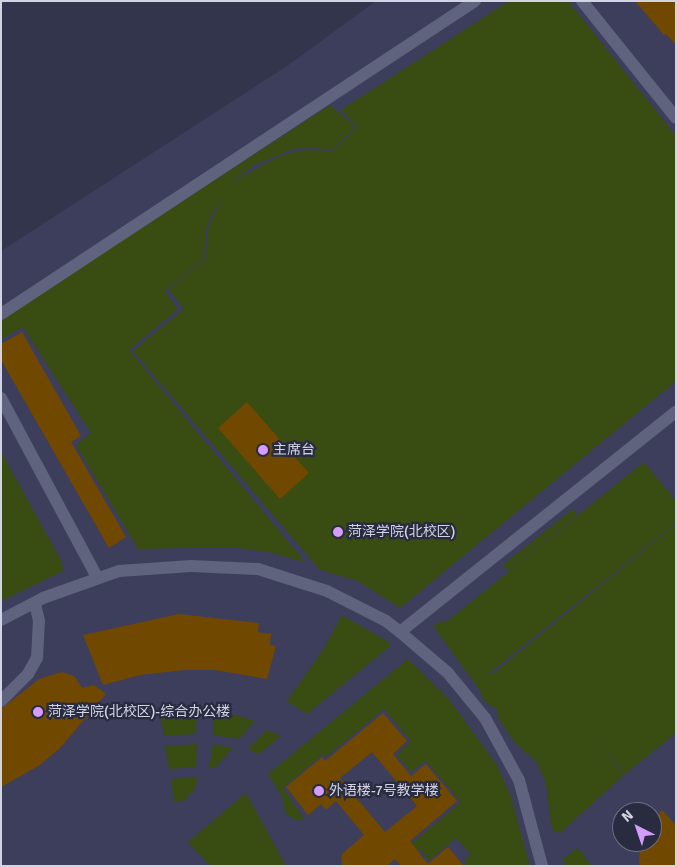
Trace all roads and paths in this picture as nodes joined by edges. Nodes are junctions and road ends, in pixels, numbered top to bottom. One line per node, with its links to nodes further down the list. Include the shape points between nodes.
1 (475, 1): 4 (street)
2 (582, 1): 3 (street)
3 (676, 118)
4 (1, 314)
5 (1, 398): 7 (street)
6 (676, 412): 10 (street)
7 (97, 577): 8 (street); 10 (street, via 119,571 191,566 258,569 327,591 386,620)
8 (35, 602): 9 (street); 11 (street, via 37,658 28,674)
9 (1, 620)
10 (400, 632): 12 (street, via 448,674 485,718 504,748 530,812)
11 (4, 694)
12 (542, 866)

